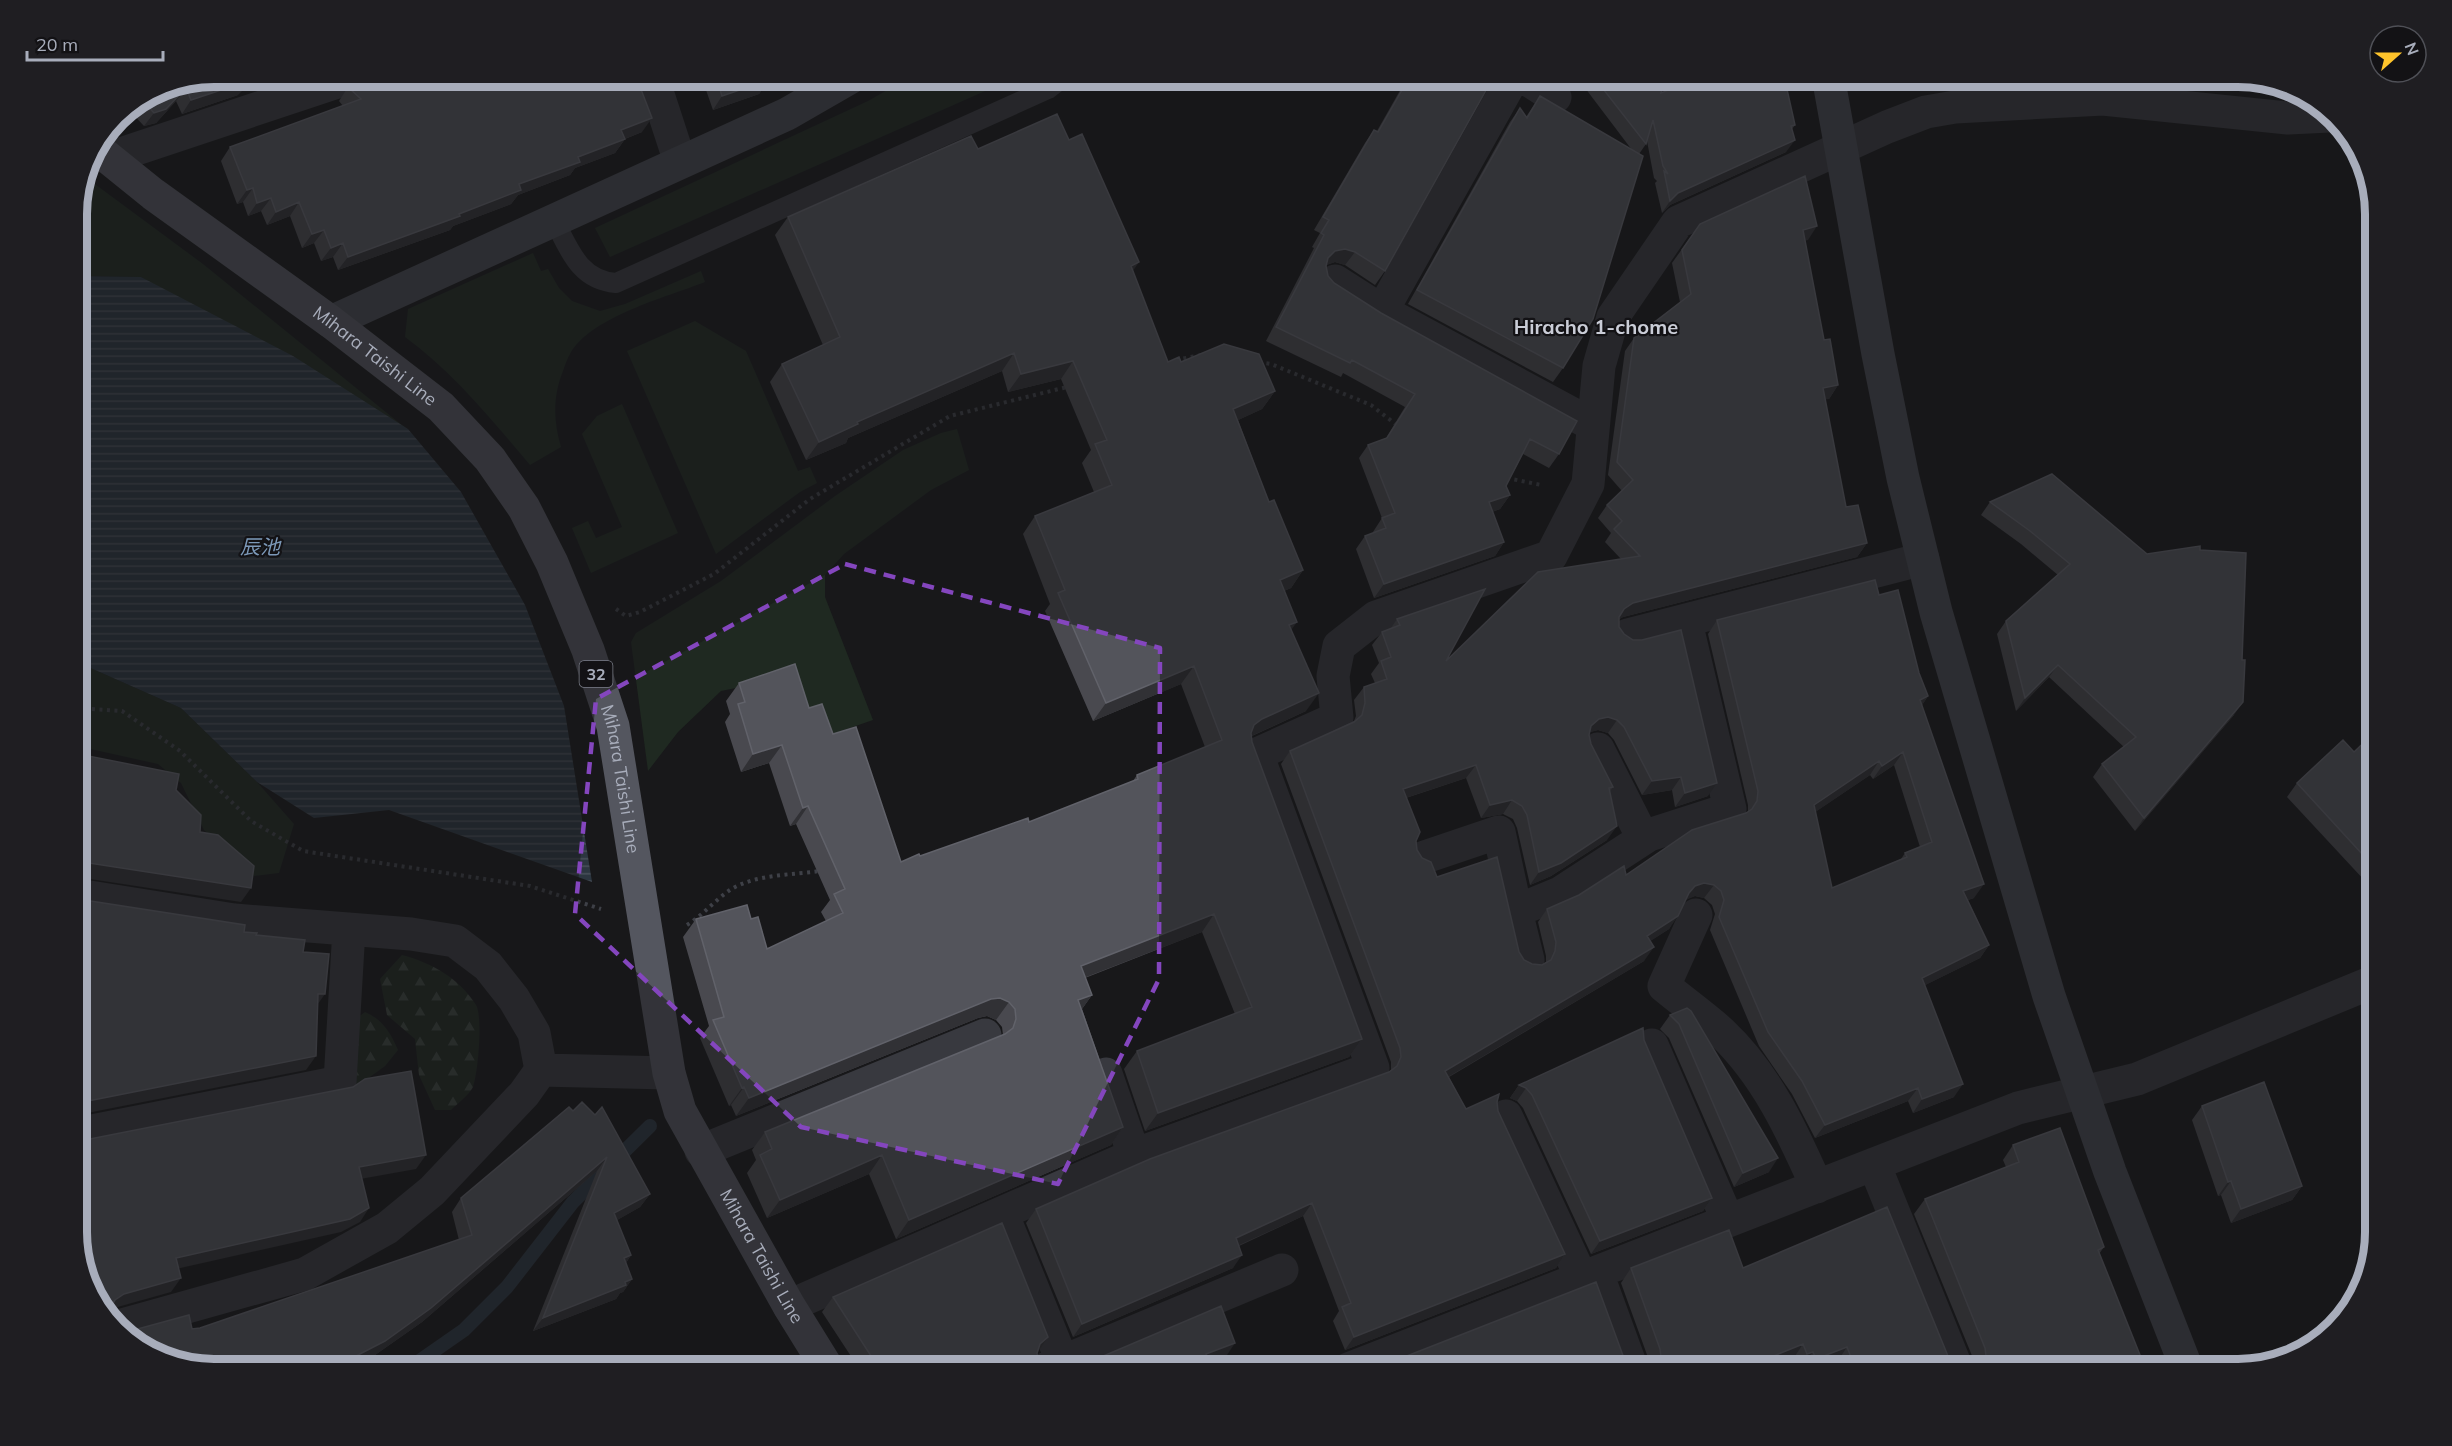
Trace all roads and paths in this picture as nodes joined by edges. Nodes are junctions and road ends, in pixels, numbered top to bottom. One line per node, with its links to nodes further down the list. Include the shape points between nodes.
1 (283, 87): 12 (street)
2 (656, 87): 13 (street)
3 (834, 87): 13 (street, via 786,114)
4 (1051, 87): 14 (lane, via 616,283 601,282 585,272)
5 (1508, 87): 16 (street)
6 (1539, 87): 8 (street)
7 (1830, 87): 10 (street)
8 (1555, 97)
9 (2319, 116): 10 (street, via 2288,118 2103,99 1955,107 1916,116)
10 (1839, 150): 22 (street, via 1678,222 1613,316 1599,366); 26 (street, via 1903,477)
11 (102, 153): 17 (main road, Mihara Taishi Line / 32)
12 (103, 153)
13 (680, 162): 14 (street)
14 (554, 220): 17 (street)
15 (1335, 281): 16 (street)
16 (1382, 311): 22 (street)
17 (331, 322): 39 (main road, Mihara Taishi Line / 32, via 441,407 490,459 524,508 588,650 613,726)
18 (1207, 356): 19 (path, via 1196,354)
19 (1174, 360)
20 (1250, 361): 23 (path, via 1271,364 1371,405)
21 (1074, 385): 27 (path, via 950,416 810,499 714,574 626,616)
22 (1593, 425): 25 (street)
23 (1405, 432)
24 (1503, 477): 25 (path, via 1541,486)
25 (1588, 484): 51 (street, via 1551,556 1376,617 1339,646 1333,676 1337,718 1257,754 1373,1068)
26 (1923, 559): 28 (street); 47 (street, via 2049,996)
27 (607, 603)
28 (1686, 622): 29 (street); 32 (street, via 1730,809)
29 (1628, 635)
30 (87, 709): 39 (path, via 122,711 180,751 251,821 303,851 530,886)
31 (1598, 749): 32 (street)
32 (1654, 833): 36 (street, via 1560,892)
33 (1425, 857): 36 (street, via 1498,832)
34 (830, 869): 39 (path, via 761,878 731,889 677,931)
35 (87, 897): 38 (street, via 234,921)
36 (1516, 910): 40 (street)
37 (1696, 915): 53 (street, via 1664,986 1722,1033 1755,1071 1788,1122)
38 (349, 929): 44 (street, via 455,941 488,966 514,999 534,1033); 49 (street, via 340,1082)
39 (646, 931): 45 (main road, Mihara Taishi Line / 32)
40 (1528, 960)
41 (2365, 985): 47 (street, via 2137,1079)
42 (985, 1035): 50 (street)
43 (1652, 1045): 55 (street)
44 (541, 1070): 45 (street); 59 (street, via 524,1094 432,1191 387,1228 305,1274)
45 (652, 1073): 50 (main road, Mihara Taishi Line / 32, via 680,1111)
46 (1106, 1074): 51 (street)
47 (2082, 1092): 52 (street, via 2018,1108); 66 (street)
48 (1506, 1116): 57 (street)
49 (87, 1132)
50 (701, 1151): 58 (main road, Mihara Taishi Line / 32)
51 (1134, 1155): 54 (street)
52 (1874, 1164): 53 (street); 65 (street)
53 (1817, 1187): 55 (street)
54 (1002, 1213): 58 (street); 61 (street)
55 (1728, 1221): 57 (street)
56 (1282, 1270): 62 (street)
57 (1589, 1276): 63 (street); 64 (street)
58 (789, 1306): 60 (main road, Mihara Taishi Line / 32)
59 (127, 1324)
60 (821, 1359)
61 (1052, 1359)
62 (1071, 1359)
63 (1376, 1359)
64 (1627, 1359)
65 (1953, 1359)
66 (2183, 1359)

